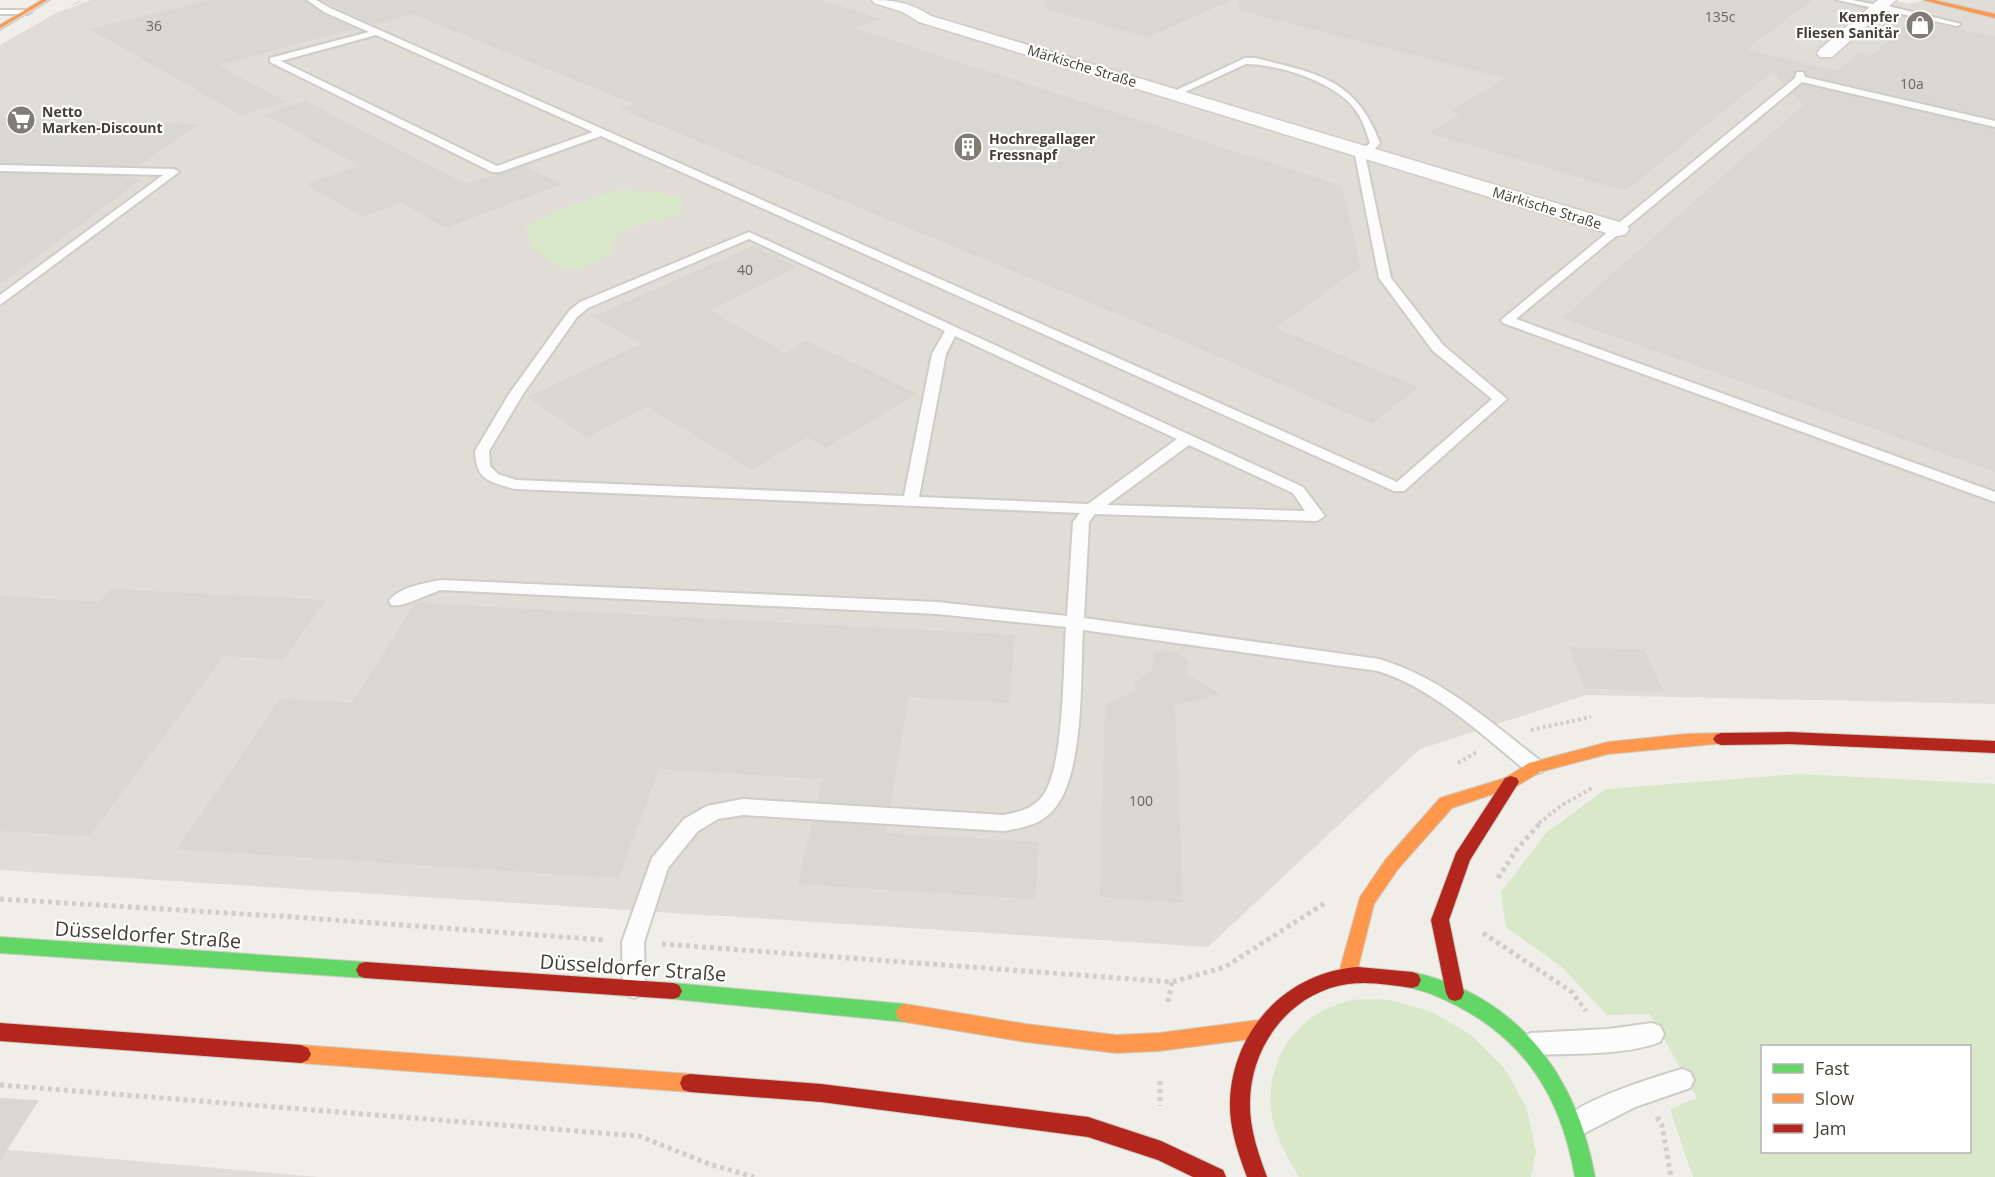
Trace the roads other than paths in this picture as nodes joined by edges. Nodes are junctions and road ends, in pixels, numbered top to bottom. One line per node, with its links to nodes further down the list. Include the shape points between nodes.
1 (47, 0): 8 (main road)
2 (311, 0): 12 (lane)
3 (880, 0): 14 (street, Märkische Straße, via 925,18)
4 (1841, 0): 6 (lane)
5 (1926, 0): 9 (main road)
6 (1882, 5): 11 (lane); 13 (street)
7 (0, 12): 8 (lane)
8 (27, 12): 10 (main road)
9 (1995, 16)
10 (4, 23)
11 (1957, 24)
12 (377, 32): 16 (lane); 16 (lane, via 273,60 496,170)
13 (1826, 53)
14 (1173, 94): 17 (street, Märkische Straße); 17 (lane, via 1245,61 1319,78 1357,102 1375,143)
15 (1995, 124): 19 (lane, via 1800,76)
16 (602, 132): 17 (lane, via 1399,488 1500,399 1438,348 1385,278)
17 (1363, 151): 19 (street, Märkische Straße)
18 (0, 168): 20 (lane, via 174,172)
19 (1618, 229): 23 (lane, Märkische Straße, via 1507,320)
20 (0, 301)
21 (952, 330): 22 (lane); 24 (lane, via 939,354); 24 (lane, via 749,235 584,305 573,314 523,385 482,451 483,467 494,477 515,484)
22 (1187, 440): 25 (lane); 25 (lane, via 1298,490 1317,516)
23 (1995, 497)
24 (910, 501): 25 (lane)
25 (1091, 509): 27 (lane, via 1081,522)
26 (397, 601): 27 (lane, via 441,585 937,608)
27 (1074, 623): 29 (lane, via 1399,669 1436,690); 33 (lane, via 1067,748 1063,777 1050,802 1031,816 1004,823 743,807 714,812 691,825 659,864 633,942)
28 (1995, 747): 29 (main road, via 1789,738 1686,740 1608,748)
29 (1535, 767): 30 (main road)
30 (1511, 782): 32 (main road, via 1446,803 1392,864 1366,902); 34 (main road, via 1462,858 1440,920)
31 (0, 945): 33 (main road, Düsseldorfer Straße)
32 (1347, 976): 34 (main road, via 1382,974 1418,980); 35 (main road, via 1320,982 1297,993)
33 (634, 988): 35 (main road, Düsseldorfer Straße, via 885,1010 1116,1044)
34 (1455, 993): 38 (main road, via 1493,1015)
35 (1259, 1029): 42 (main road, via 1243,1065 1238,1108 1247,1155)
36 (0, 1032): 41 (main road, via 821,1093 959,1109 1088,1127 1161,1151)
37 (1652, 1034): 38 (lane)
38 (1526, 1044): 40 (main road, via 1556,1082)
39 (1682, 1080): 40 (lane, via 1640,1091)
40 (1576, 1125): 43 (main road)
41 (1216, 1177)
42 (1257, 1177)
43 (1586, 1177)

